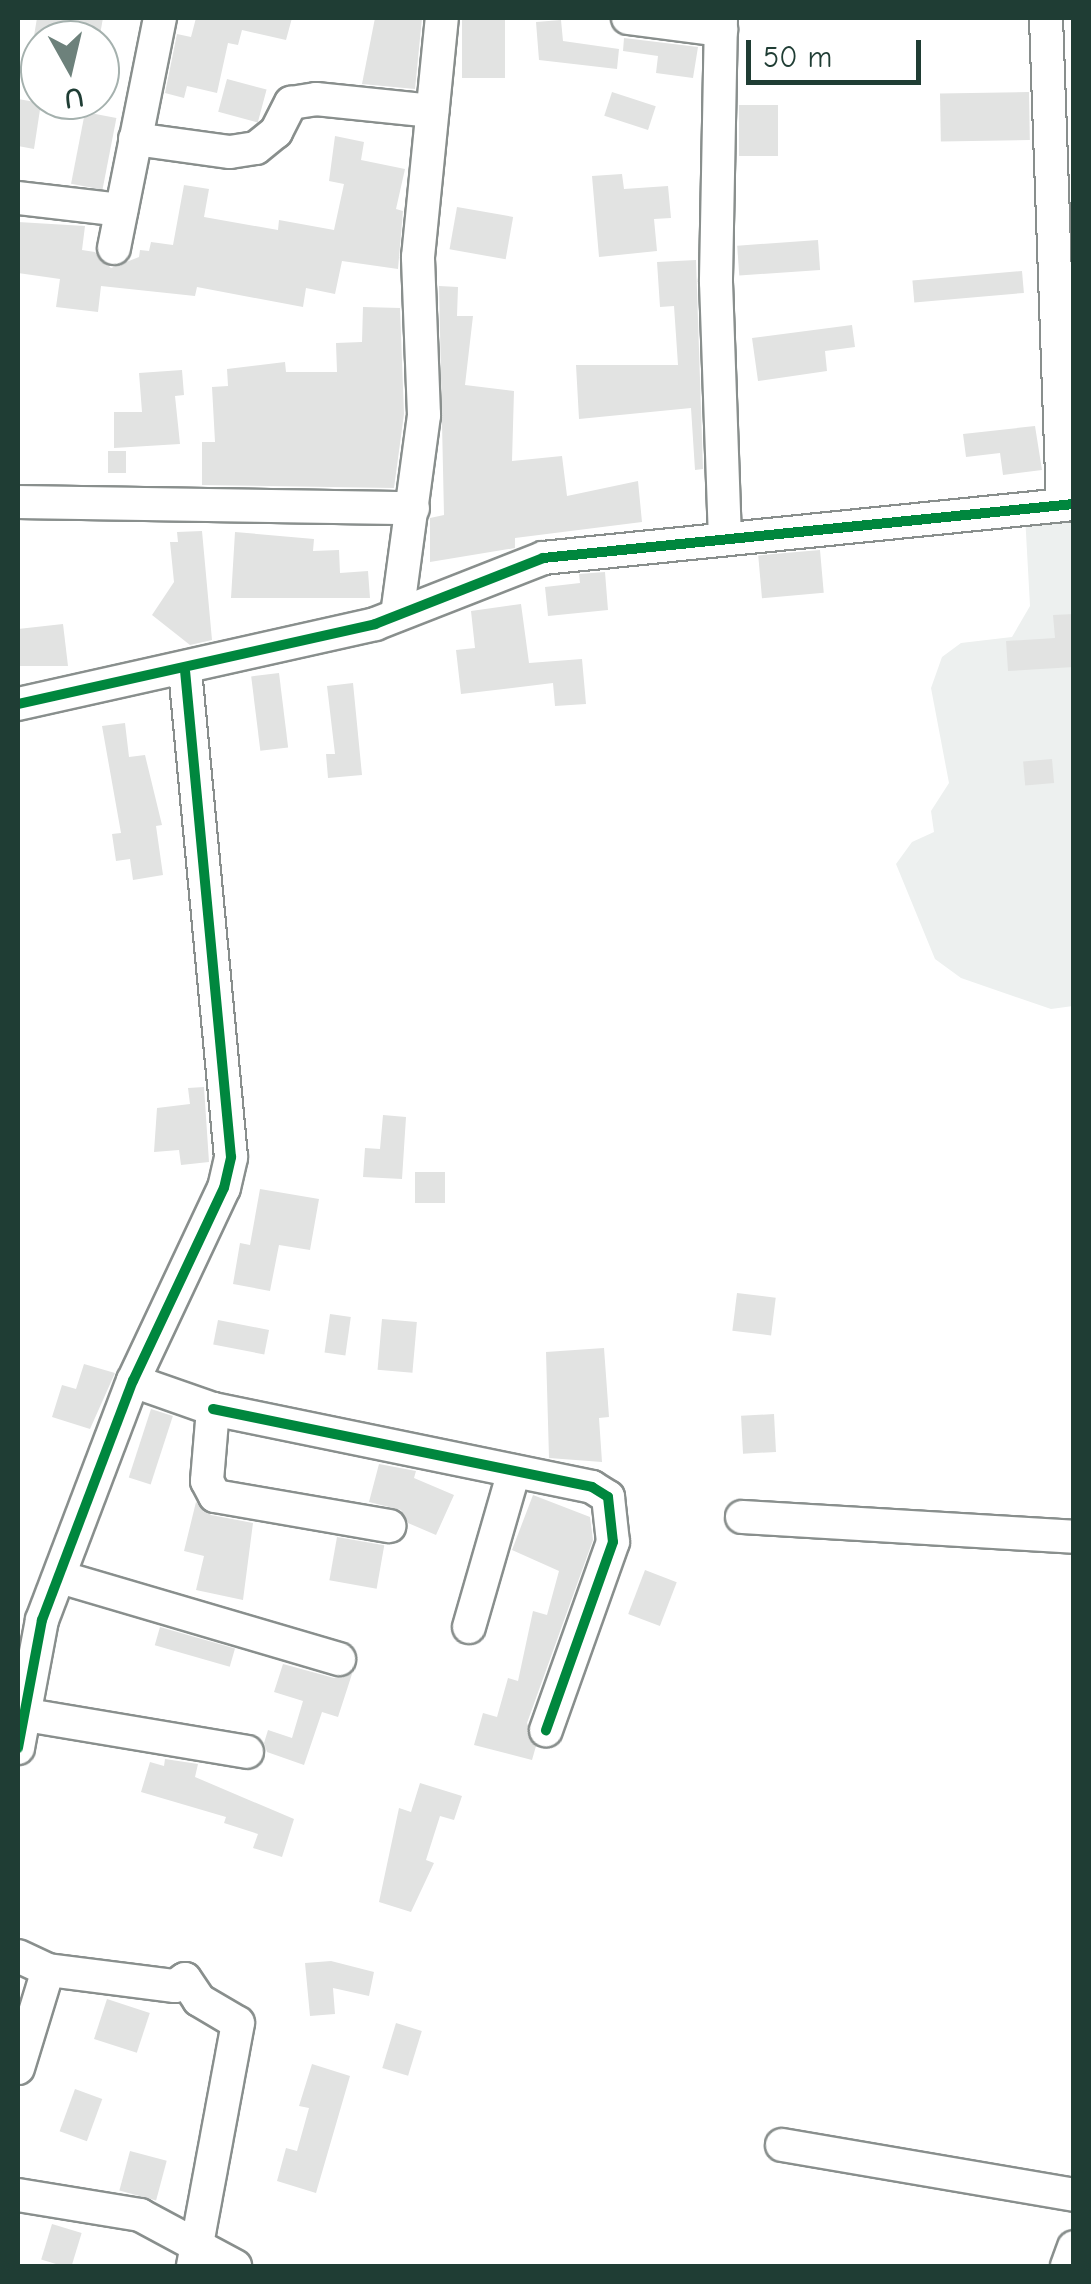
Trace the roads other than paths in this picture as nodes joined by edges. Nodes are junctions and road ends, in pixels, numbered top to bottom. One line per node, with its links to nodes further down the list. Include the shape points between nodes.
1 (160, 18): 7 (street)
2 (442, 18): 6 (street)
3 (628, 18): 5 (street)
4 (1046, 18): 8 (street)
5 (721, 24): 15 (street, via 716,282)
6 (432, 112): 7 (street, via 316,99 292,103 276,132 256,148 230,152); 14 (street, via 418,258 424,415)
7 (135, 140): 10 (street)
8 (1063, 146): 13 (street)
9 (18, 198): 10 (street)
10 (121, 210): 11 (street)
11 (114, 248)
12 (18, 502): 14 (street)
13 (1068, 505): 15 (street)
14 (413, 508): 16 (street)
15 (725, 535): 16 (street, via 543,558)
16 (397, 615): 17 (street)
17 (185, 672): 18 (street); 19 (street, via 232,1157 224,1188)
18 (18, 704)
19 (133, 1381): 20 (street); 25 (street)
20 (213, 1409): 21 (street); 23 (street, via 206,1481 215,1496)
21 (514, 1471): 26 (street); 29 (street, via 592,1487 608,1497 615,1517 613,1542)
22 (742, 1518): 24 (street)
23 (389, 1526)
24 (1074, 1538)
25 (60, 1576): 27 (street); 28 (street, via 42,1620)
26 (469, 1627)
27 (340, 1660)
28 (27, 1715): 30 (street); 31 (street)
29 (546, 1730)
30 (18, 1748)
31 (247, 1752)
32 (33, 1963): 33 (street); 38 (street, via 175,1986 185,1979 199,2000 238,2023)
33 (18, 2068)
34 (782, 2145): 36 (street)
35 (18, 2195): 38 (street, via 140,2215)
36 (1074, 2195)
37 (1074, 2247): 40 (street)
38 (196, 2256): 39 (street)
39 (235, 2266)
40 (1067, 2266)

